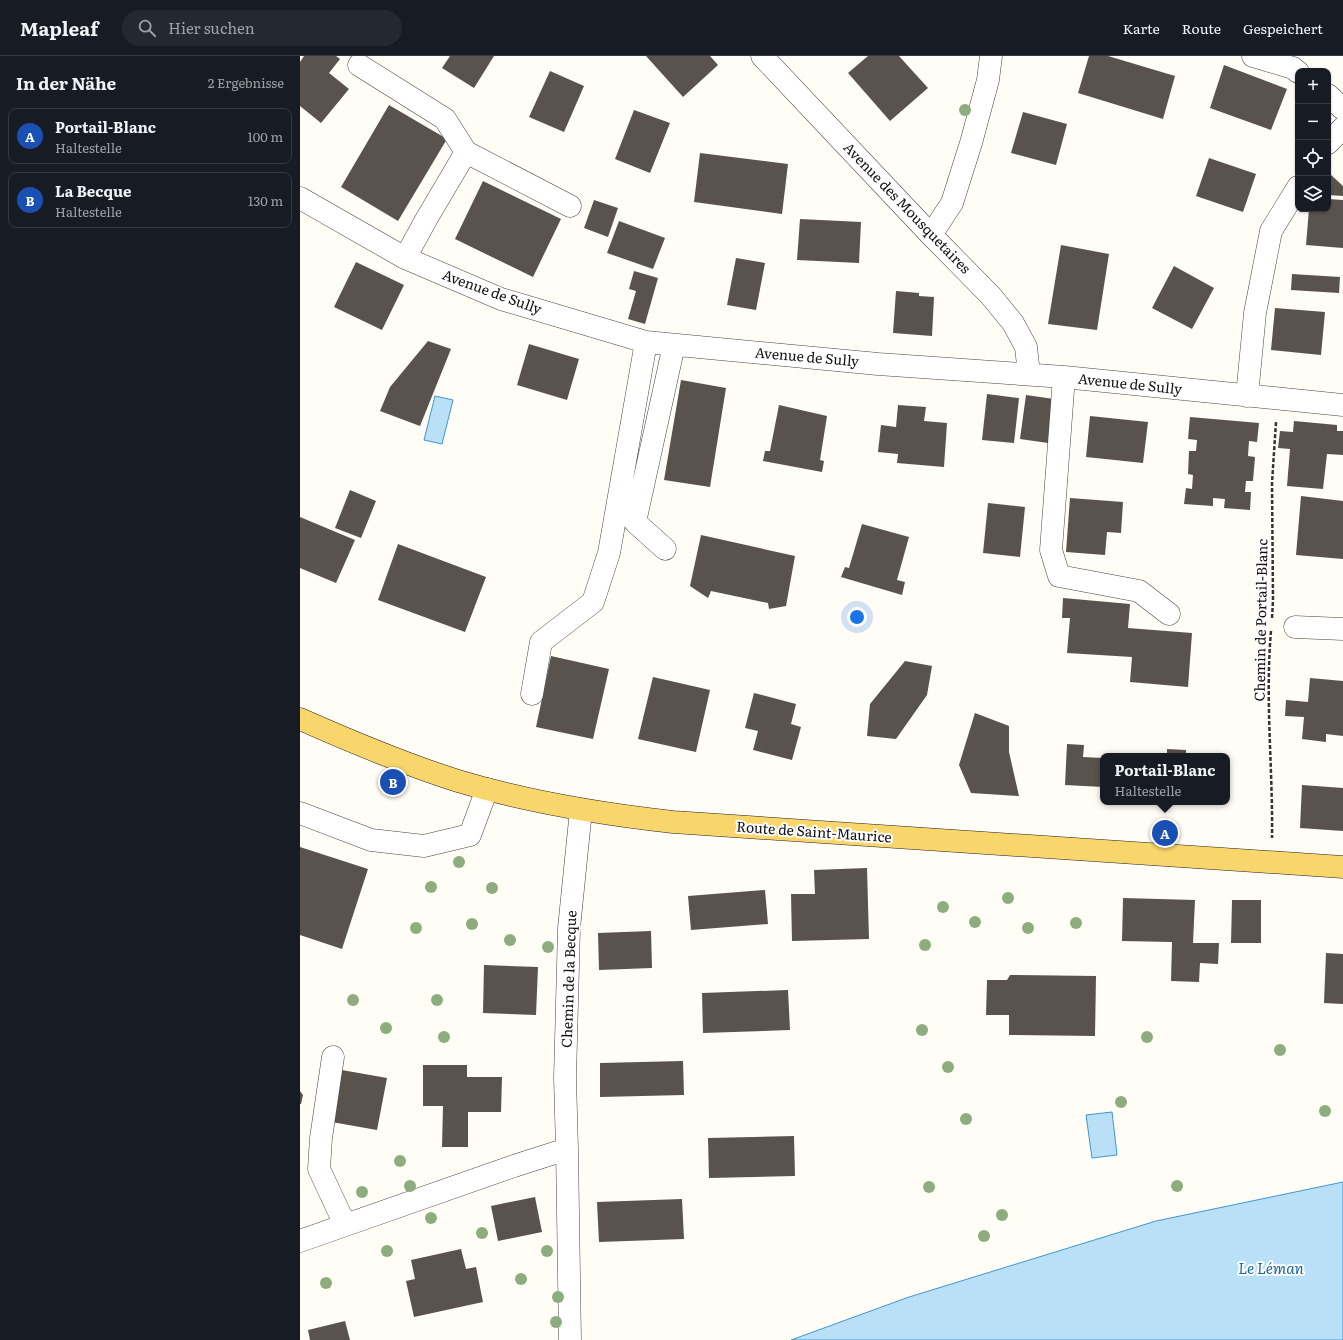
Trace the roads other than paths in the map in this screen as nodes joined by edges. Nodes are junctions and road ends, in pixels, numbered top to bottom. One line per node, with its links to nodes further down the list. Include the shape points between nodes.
1 (762, 56): 14 (street, Avenue des Mousquetaires)
2 (991, 56): 14 (street, via 988,80 952,203)
3 (1252, 56): 5 (street)
4 (359, 64): 10 (street, via 445,119)
5 (1295, 70)
6 (1331, 98): 7 (street)
7 (1343, 109)
8 (1343, 128): 9 (street)
9 (1331, 140)
10 (466, 152): 13 (street); 15 (street)
11 (1295, 192): 20 (street, via 1272,231 1255,313)
12 (300, 198): 15 (street, Avenue de Sully)
13 (570, 206)
14 (931, 235): 18 (street, Avenue des Mousquetaires, via 992,296 1013,323 1026,347)
15 (405, 258): 16 (street, Avenue de Sully, via 501,299)
16 (646, 342): 17 (street, Avenue de Sully); 26 (street, via 610,553 593,602 541,642)
17 (674, 344): 18 (street, Avenue de Sully, via 878,364); 22 (street, via 635,522)
18 (1029, 374): 19 (street, Avenue de Sully)
19 (1064, 377): 20 (street, Avenue de Sully); 23 (street, via 1051,550 1059,576 1139,591)
20 (1247, 396): 21 (street, Avenue de Sully)
21 (1343, 405)
22 (665, 549)
23 (1169, 614)
24 (1294, 627): 25 (street)
25 (1343, 629)
26 (532, 694)
27 (300, 718): 28 (main road, Route de Saint-Maurice, via 400,761)
28 (487, 789): 29 (main road, Route de Saint-Maurice); 30 (street, via 470,835 424,846 371,840)
29 (581, 810): 31 (main road, Route de Saint-Maurice, via 673,822); 33 (street, Chemin de la Becque, via 569,928 565,1078)
30 (300, 813)
31 (1343, 867)
32 (332, 1057): 34 (street, via 318,1169)
33 (567, 1149): 34 (street); 36 (street, Chemin de la Becque)
34 (347, 1224): 35 (street)
35 (300, 1241)
36 (570, 1340)

